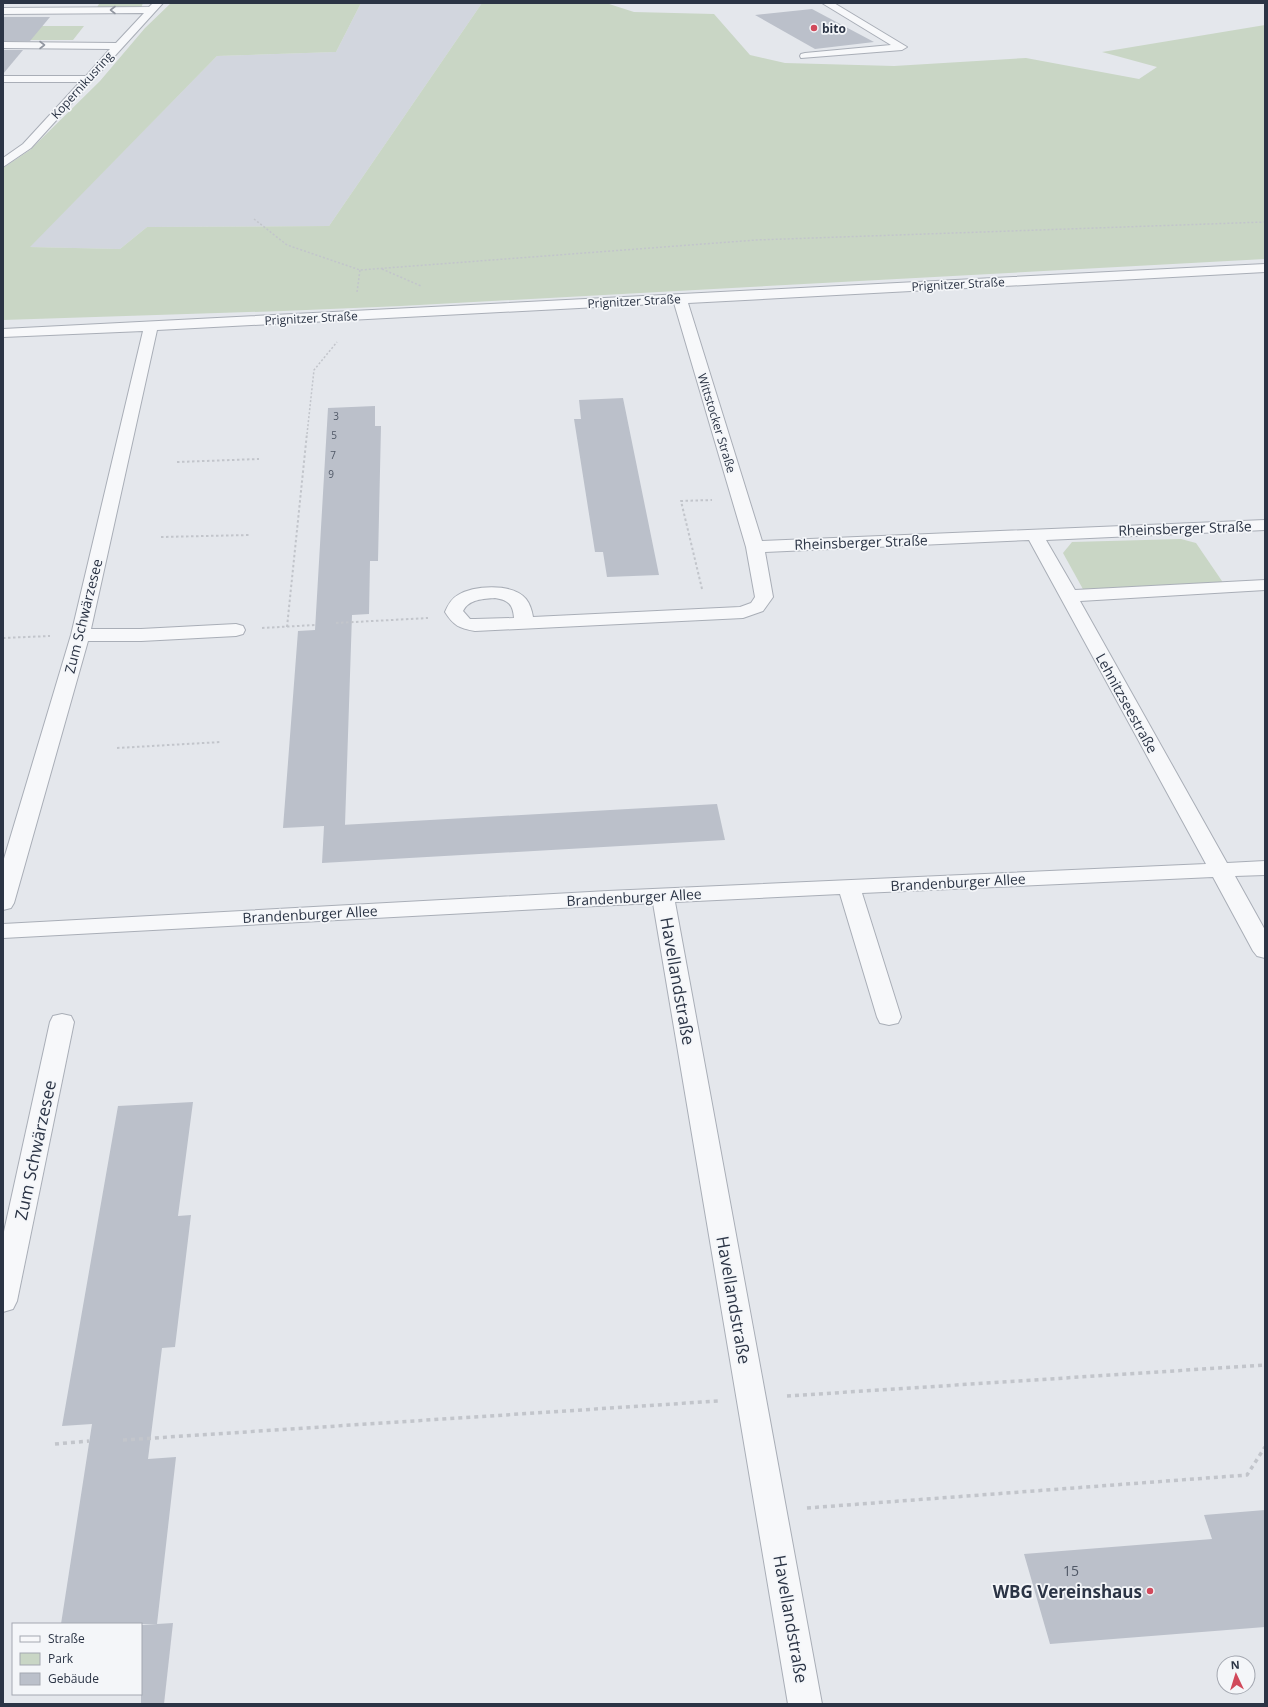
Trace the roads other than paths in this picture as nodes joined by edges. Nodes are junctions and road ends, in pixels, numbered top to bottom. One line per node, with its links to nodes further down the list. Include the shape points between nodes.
1 (827, 3): 6 (street, via 902,48)
2 (155, 7): 3 (street, one-way to 3); 5 (street, Kopernikusring)
3 (3, 11)
4 (3, 46): 5 (street, one-way to 5)
5 (117, 46): 7 (street, Kopernikusring)
6 (805, 56)
7 (89, 79): 8 (street); 9 (street, Kopernikusring)
8 (3, 80)
9 (27, 146): 10 (street); 11 (street, Kopernikusring)
10 (3, 147)
11 (3, 163)
12 (1265, 268): 13 (street, Prignitzer Straße)
13 (680, 299): 14 (street, Prignitzer Straße); 18 (street, Wittstocker Straße)
14 (151, 326): 15 (street, Prignitzer Straße); 23 (street, Zum Schwärzesee)
15 (3, 333)
16 (1265, 525): 17 (street, Rheinsberger Straße)
17 (1035, 535): 18 (street, Rheinsberger Straße); 20 (street, Lehnitzseestraße)
18 (755, 547): 21 (street, via 764,597 757,607 743,612)
19 (1265, 585): 20 (street)
20 (1068, 596): 25 (street, Lehnitzseestraße)
21 (524, 623): 21 (street, via 464,623 456,616 455,608 467,596 498,594 519,602)
22 (236, 630): 23 (street)
23 (80, 635): 28 (street, Zum Schwärzesee)
24 (1265, 868): 25 (street, Brandenburger Allee)
25 (1221, 870): 26 (street, Brandenburger Allee); 30 (street, Lehnitzseestraße)
26 (849, 887): 27 (street, Brandenburger Allee); 31 (street)
27 (663, 896): 29 (street, Brandenburger Allee); 34 (street, Havellandstraße)
28 (3, 902)
29 (3, 931)
30 (1265, 951)
31 (889, 1017)
32 (62, 1022): 33 (street, Zum Schwärzesee)
33 (3, 1301)
34 (805, 1704)

